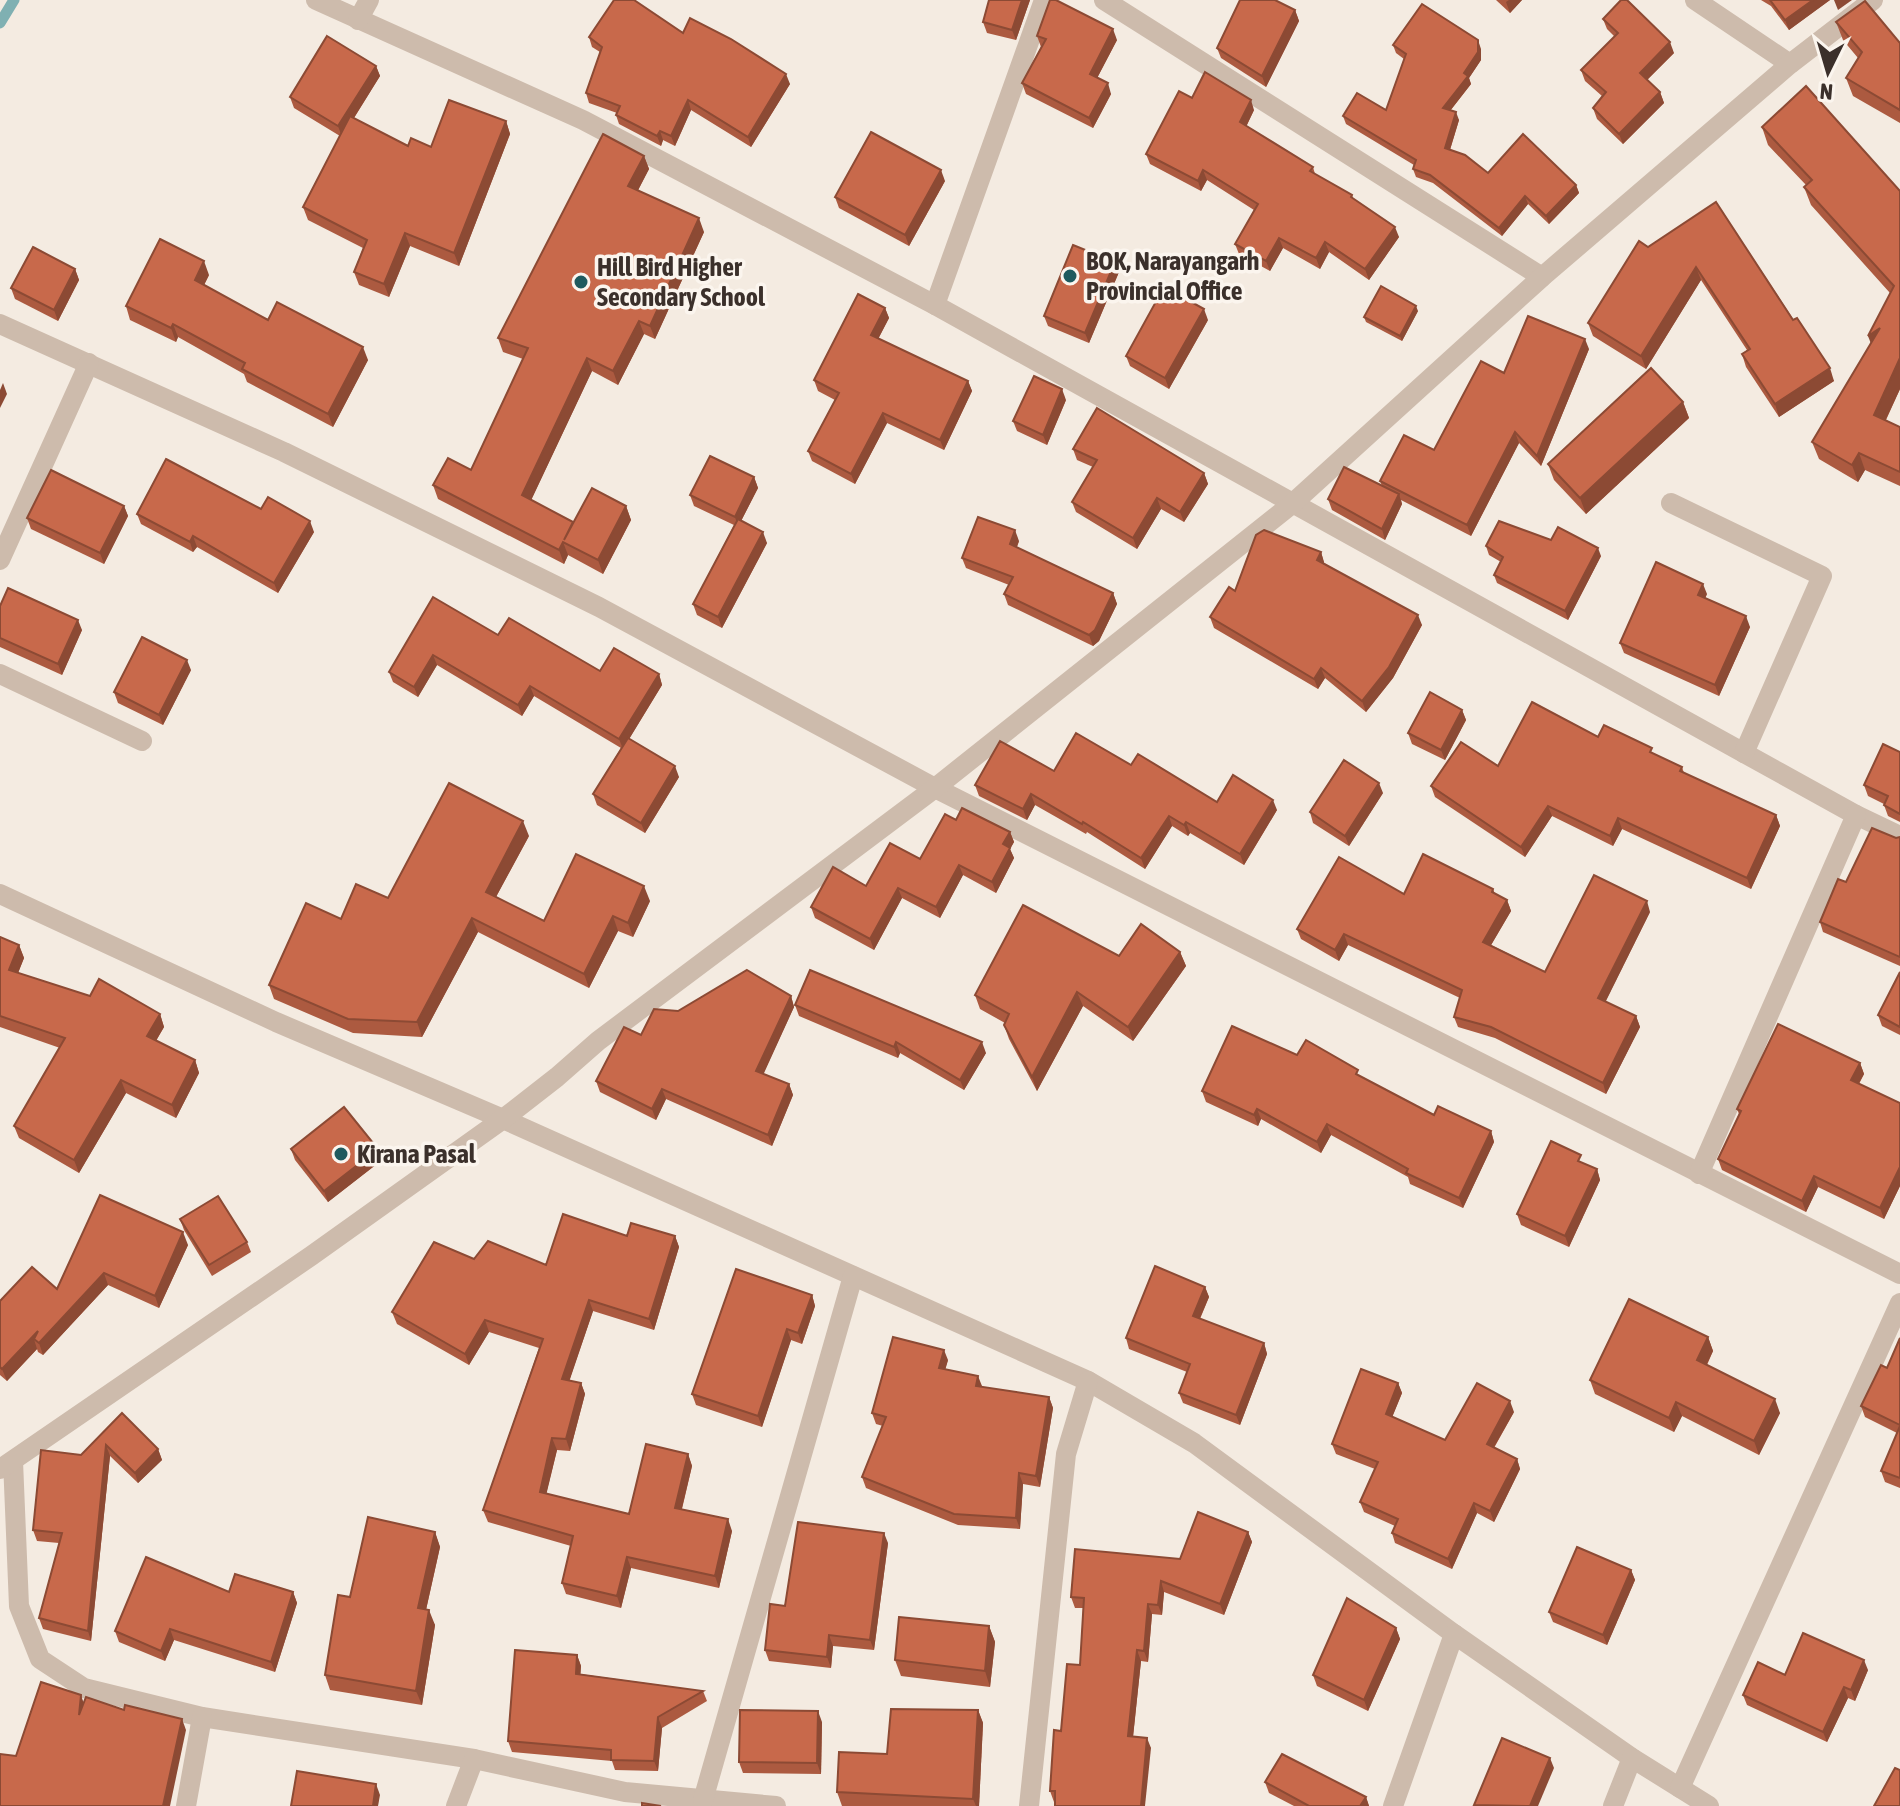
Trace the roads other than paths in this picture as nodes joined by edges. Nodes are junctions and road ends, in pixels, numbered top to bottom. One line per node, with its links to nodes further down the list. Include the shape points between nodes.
1 (316, 0): 7 (street)
2 (369, 0): 7 (street)
3 (1044, 0): 10 (street)
4 (1104, 0): 9 (street)
5 (1695, 0): 8 (street)
6 (1873, 0): 8 (street)
7 (358, 20): 10 (street, via 583,120)
8 (1790, 64): 9 (street)
9 (1542, 277): 14 (street)
10 (935, 305): 14 (street)
11 (0, 324): 12 (street)
12 (89, 363): 15 (street); 19 (street, via 599,607)
13 (1671, 503): 18 (street, via 1822,576)
14 (1292, 504): 18 (street); 19 (street)
15 (0, 560)
16 (0, 674): 17 (street)
17 (142, 741)
18 (1744, 753): 20 (street)
19 (935, 788): 23 (street); 24 (street)
20 (1856, 815): 21 (street); 24 (street)
21 (1900, 836)
22 (0, 894): 23 (street, via 276,1022)
23 (503, 1119): 26 (street); 29 (street)
24 (1699, 1174): 25 (street)
25 (1900, 1274)
26 (853, 1276): 28 (street); 36 (street)
27 (1900, 1303): 34 (street)
28 (1088, 1381): 30 (street, via 1194,1443); 40 (street, via 1066,1454)
29 (6, 1465): 31 (street, via 19,1606 40,1659 84,1688)
30 (1454, 1634): 32 (street); 41 (street)
31 (202, 1717): 33 (street); 37 (street)
32 (1632, 1758): 34 (street); 42 (street)
33 (474, 1759): 35 (street); 38 (street)
34 (1680, 1788): 43 (street)
35 (624, 1799): 36 (street)
36 (703, 1800): 39 (street)
37 (186, 1806)
38 (456, 1806)
39 (776, 1806)
40 (1029, 1806)
41 (1393, 1806)
42 (1613, 1806)
43 (1709, 1806)

